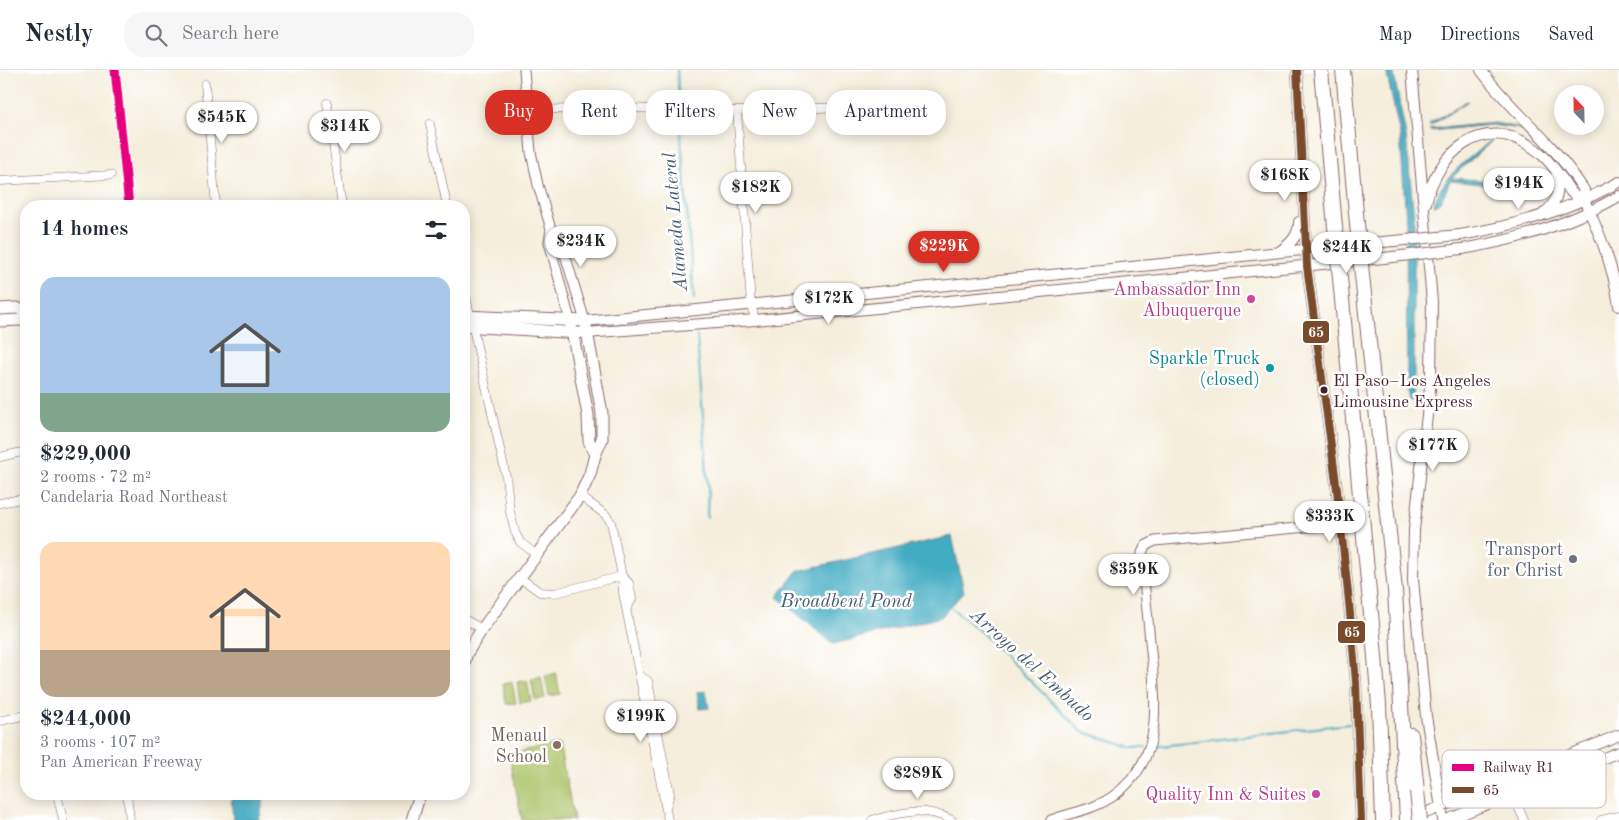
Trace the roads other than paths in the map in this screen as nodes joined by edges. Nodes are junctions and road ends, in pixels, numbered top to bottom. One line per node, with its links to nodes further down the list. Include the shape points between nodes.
1 (524, 70): 8 (street)
2 (1298, 70): 15 (main road)
3 (1321, 70): 80 (highway, bridge, via 1379,705)
4 (1343, 70): 64 (highway, bridge, via 1395,590)
5 (1412, 70): 26 (main road)
6 (1481, 70): 24 (main road, via 1496,91 1560,158 1584,190)
7 (205, 84): 21 (street)
8 (526, 90)
9 (327, 103): 22 (street)
10 (826, 108): 12 (street)
11 (553, 109): 12 (street)
12 (736, 111): 32 (street)
13 (430, 124): 23 (street)
14 (529, 135): 28 (street, via 538,184)
15 (1301, 163): 29 (main road); 30 (main road, via 1295,171 1298,233 1288,246)
16 (1554, 169): 24 (main road, via 1572,193); 26 (main road, via 1537,151 1518,139 1495,135 1474,139 1455,149 1439,169 1431,185); 27 (main road, via 1559,189 1556,201)
17 (111, 175): 18 (street)
18 (0, 181)
19 (1619, 182): 24 (main road)
20 (1619, 196): 25 (main road)
21 (215, 200)
22 (341, 200)
23 (446, 200)
24 (1583, 200): 25 (main road); 27 (main road)
25 (1589, 212): 31 (main road, bridge, via 1500,242); 33 (main road, via 1610,262)
26 (1425, 213): 68 (main road, via 1432,302 1432,354 1414,530 1413,580 1426,716)
27 (1536, 218): 29 (main road, bridge, via 1460,235)
28 (551, 229): 37 (street, via 549,242); 42 (street, via 560,238)
29 (1306, 250): 30 (main road); 31 (main road)
30 (1277, 253): 32 (main road)
31 (1307, 266): 38 (main road); 51 (main road)
32 (751, 304): 38 (street); 42 (main road)
33 (1619, 306)
34 (0, 309): 35 (main road)
35 (20, 309)
36 (20, 319): 39 (main road)
37 (570, 320): 40 (main road); 42 (main road); 44 (main road)
38 (755, 320): 42 (main road)
39 (0, 321)
40 (470, 321)
41 (470, 321): 44 (main road)
42 (585, 327): 44 (main road); 46 (main road, via 602,413 602,439)
43 (470, 333): 52 (street, via 506,476 512,522 520,542)
44 (572, 333): 46 (main road, via 588,415 589,441)
45 (20, 452): 47 (street)
46 (595, 455): 48 (main road)
47 (0, 457)
48 (580, 496): 52 (main road); 53 (street, via 611,522)
49 (20, 499): 50 (street)
50 (0, 503)
51 (1340, 524): 78 (street, via 1155,541 1145,546 1142,560 1156,712 1150,747 1132,778 1111,798 1089,809); 79 (main road, via 1356,682)
52 (537, 555): 54 (main road)
53 (622, 576): 54 (street, via 555,593 540,592); 75 (street, via 629,583 632,599 627,609 640,676 648,681 670,794 666,807)
54 (520, 578): 56 (main road)
55 (470, 622): 56 (street)
56 (482, 629): 57 (main road)
57 (470, 648)
58 (20, 716): 59 (street)
59 (0, 721)
60 (1619, 735): 61 (main road)
61 (1582, 750)
62 (1619, 752): 63 (main road)
63 (1606, 757)
64 (1411, 792): 81 (highway); 82 (highway, bridge)
65 (58, 800): 72 (street)
66 (128, 800): 73 (street)
67 (418, 800): 74 (main road)
68 (1440, 807): 81 (main road); 83 (main road)
69 (1479, 808): 84 (main road)
70 (1519, 808): 85 (street)
71 (1619, 816): 86 (street)
72 (63, 820)
73 (130, 820)
74 (412, 820)
75 (668, 820)
76 (872, 820): 77 (street, via 909,811 930,812)
77 (952, 820)
78 (1051, 820)
79 (1361, 820)
80 (1382, 820)
81 (1408, 820)
82 (1420, 820)
83 (1443, 820)
84 (1447, 820)
85 (1524, 820)
86 (1601, 820)

